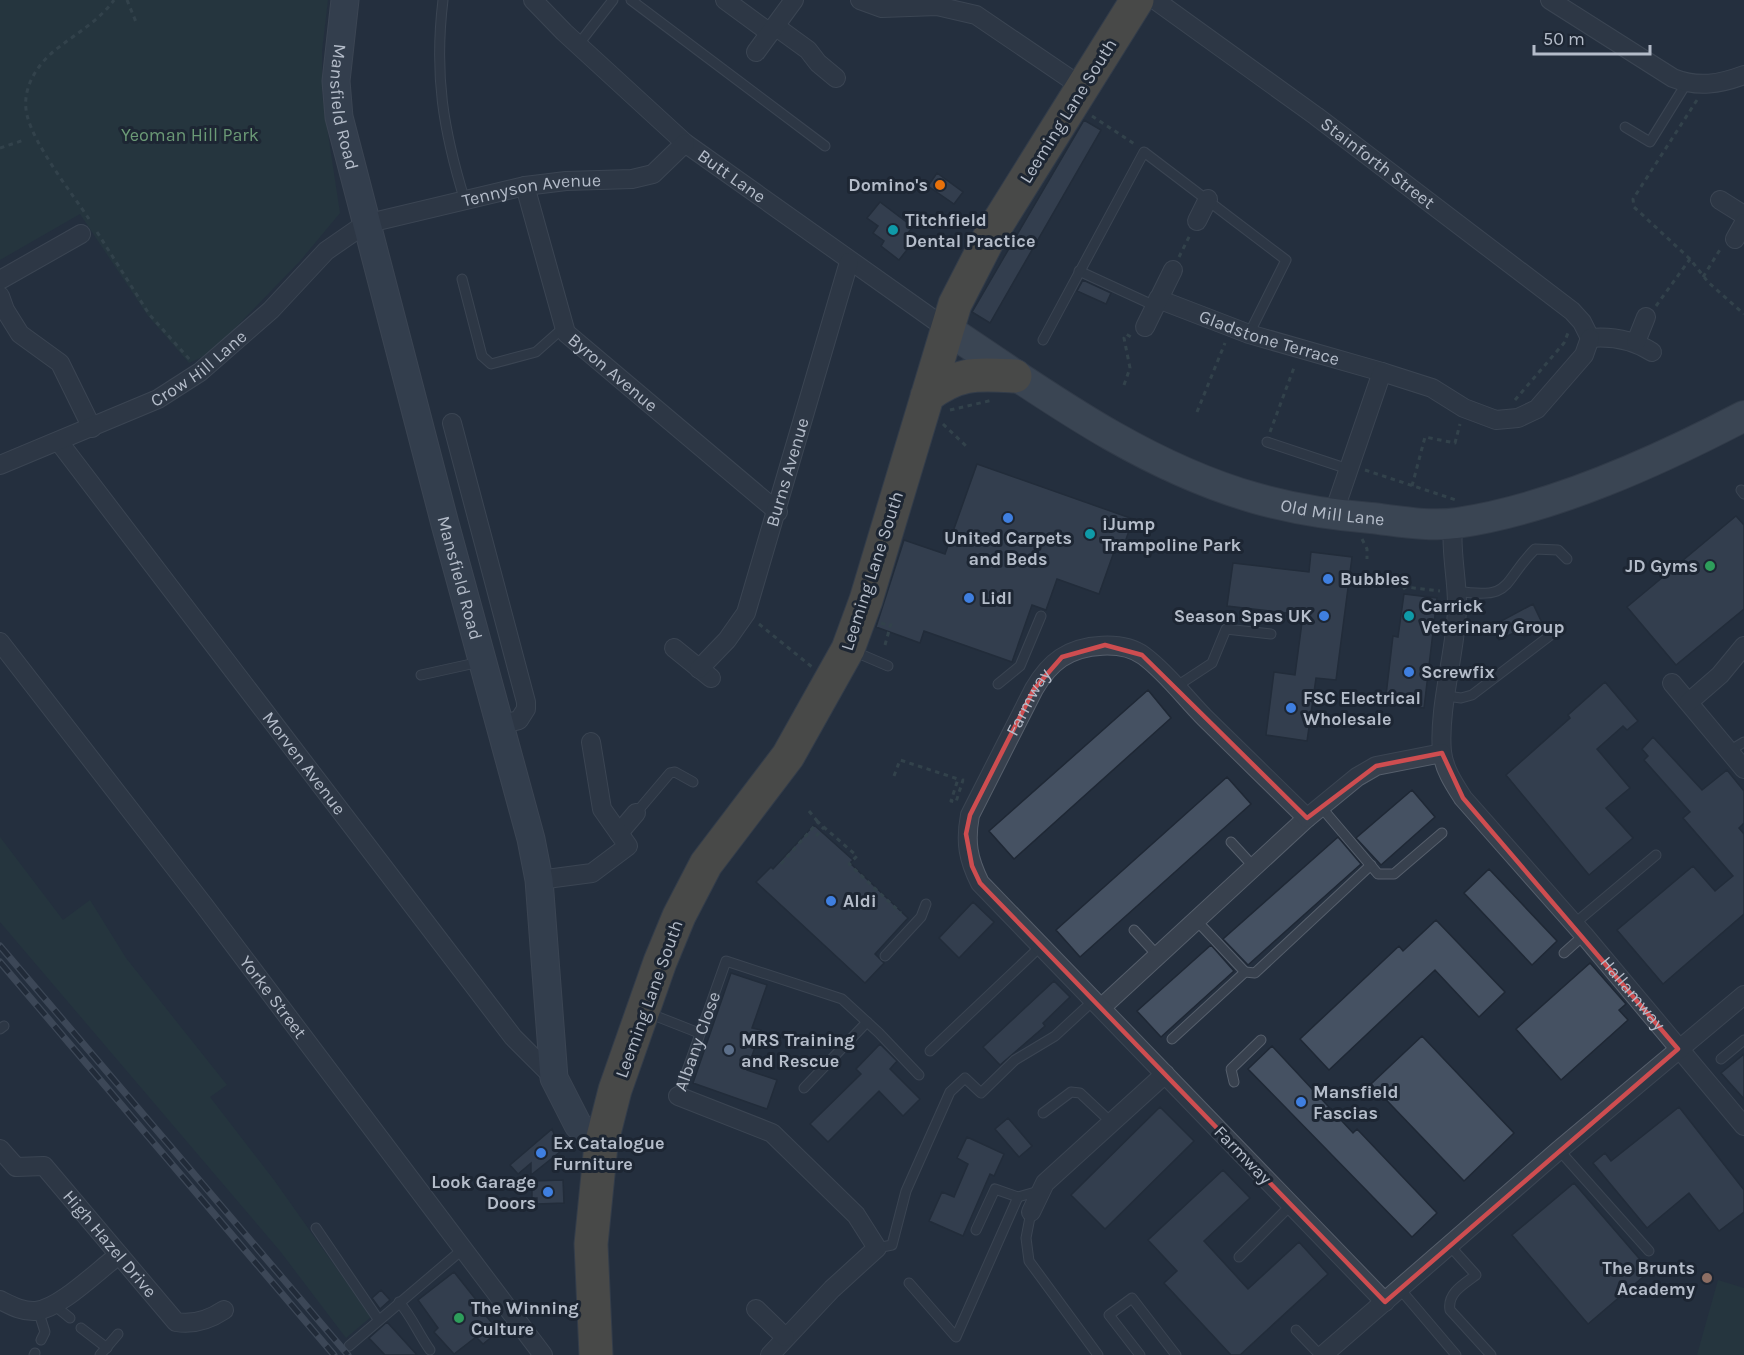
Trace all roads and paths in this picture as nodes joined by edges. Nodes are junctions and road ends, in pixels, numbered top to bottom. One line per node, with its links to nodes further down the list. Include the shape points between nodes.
1 (114, 0): 61 (path, via 105,13 35,69 27,92 26,114 34,134 149,314)
2 (127, 0): 14 (path)
3 (345, 0): 36 (main road, Mansfield Road, via 336,81 339,117)
4 (443, 0): 32 (lane, via 438,56 442,99)
5 (533, 0): 16 (street, Butt Lane)
6 (613, 0): 16 (lane)
7 (631, 0): 26 (lane)
8 (725, 0): 15 (street)
9 (794, 0): 15 (street)
10 (860, 0): 22 (street, via 882,8 937,6 976,15)
11 (1137, 0): 22 (highway, Leeming Lane South)
12 (1155, 0): 48 (street, Stainforth Street, via 1316,116)
13 (1550, 0): 20 (street)
14 (136, 22)
15 (773, 30): 17 (street); 19 (street, via 808,50)
16 (578, 45): 25 (street, Butt Lane)
17 (756, 52)
18 (1744, 75): 21 (street)
19 (836, 78)
20 (1686, 84): 21 (street); 23 (lane, via 1650,142)
21 (1707, 85): 39 (path, via 1633,199 1643,218)
22 (1076, 95): 28 (path); 53 (highway, Leeming Lane South, via 987,232)
23 (1625, 128)
24 (24, 140): 27 (path)
25 (686, 143): 29 (street, Tennyson Avenue, via 653,174 632,179); 40 (street, Butt Lane)
26 (825, 146)
27 (0, 148)
28 (1144, 152): 30 (lane); 42 (lane)
29 (525, 186): 32 (street, Tennyson Avenue); 52 (street, Byron Avenue)
30 (1208, 199): 34 (street); 55 (lane, via 1286,260)
31 (1720, 200): 33 (street)
32 (465, 201): 36 (street, Tennyson Avenue)
33 (1744, 216)
34 (1197, 221): 41 (path)
35 (1744, 223): 38 (street)
36 (365, 224): 61 (street, Crow Hill Lane, via 326,251 271,310); 78 (main road, Mansfield Road)
37 (81, 234): 45 (street)
38 (1735, 239): 43 (path, via 1728,237)
39 (1690, 259): 43 (path); 50 (path)
40 (849, 262): 53 (street, Butt Lane); 80 (street, Burns Avenue)
41 (1173, 270): 46 (street)
42 (1078, 271): 46 (lane); 57 (lane)
43 (1703, 277): 49 (path)
44 (462, 279): 52 (lane, via 482,356 491,364 536,352)
45 (0, 280)
46 (1157, 303): 51 (street, Gladstone Terrace); 54 (street)
47 (2, 306): 71 (street, via 20,334 60,363)
48 (1572, 311): 56 (street, Stainforth Street); 69 (path, via 1564,343)
49 (1744, 314)
50 (1646, 317): 58 (street)
51 (1232, 327): 55 (street, Gladstone Terrace); 67 (path)
52 (563, 328): 80 (street, Byron Avenue)
53 (947, 329): 64 (main road, Old Mill Lane); 65 (highway, Leeming Lane South)
54 (1142, 334): 63 (path, via 1126,334 1124,339 1130,368)
55 (1250, 334): 59 (street, Gladstone Terrace)
56 (1590, 338): 58 (street); 69 (street, via 1584,356 1537,409 1518,418)
57 (1042, 340)
58 (1636, 342): 60 (street)
59 (1300, 350): 62 (street, Gladstone Terrace); 73 (path)
60 (1652, 352)
61 (200, 372): 71 (street, Crow Hill Lane, via 158,399)
62 (1382, 372): 66 (street, Gladstone Terrace, via 1432,388); 76 (street)
63 (1124, 385)
64 (1006, 387): 65 (path); 65 (highway, via 962,376 945,383); 82 (main road, Old Mill Lane, via 1064,408 1172,466 1255,498)
65 (936, 408): 74 (path); 96 (highway, Leeming Lane South)
66 (1464, 408): 69 (street, Gladstone Terrace); 79 (path, via 1455,442 1425,437)
67 (1197, 412)
68 (1744, 416): 81 (main road, Old Mill Lane, via 1594,485 1480,519)
69 (1496, 420)
70 (452, 423): 77 (street)
71 (92, 428): 72 (street, Crow Hill Lane)
72 (59, 442): 75 (street, Crow Hill Lane); 151 (street, Morven Avenue, via 513,1037)
73 (1267, 442): 76 (lane)
74 (966, 446)
75 (0, 465)
76 (1349, 467): 79 (path); 82 (street)
77 (467, 480): 78 (street); 106 (street, via 526,702 519,720)
78 (435, 486): 97 (main road, Mansfield Road)
79 (1412, 486): 81 (path)
80 (778, 512): 87 (street, Burns Avenue)
81 (1455, 512): 82 (main road, Old Mill Lane); 86 (street, Hallamway)
82 (1344, 522): 83 (path, via 1367,549)
83 (1367, 559)
84 (1568, 560): 86 (lane, via 1558,550 1535,549 1504,588 1491,594)
85 (1403, 589): 86 (path)
86 (1451, 591): 104 (street, Hallamway, via 1457,610)
87 (746, 613): 95 (street, Burns Avenue, via 705,674); 99 (path)
88 (1041, 615): 102 (lane, via 1020,666)
89 (892, 620): 93 (path)
90 (1556, 631): 104 (lane, via 1472,695)
91 (1271, 634): 103 (lane, via 1226,629 1212,663)
92 (0, 642): 169 (street, Yorke Street)
93 (885, 645)
94 (1744, 646): 105 (street, via 1720,675)
95 (675, 648)
96 (848, 649): 98 (lane); 140 (highway, Leeming Lane South, via 788,756 706,864 679,916)
97 (482, 661): 100 (lane); 106 (main road, Mansfield Road)
98 (888, 666)
99 (814, 669)
100 (421, 675)
101 (1672, 683): 105 (street)
102 (998, 684)
103 (1177, 686): 113 (street, Farmway, via 1142,655 1126,649 1105,645 1062,657 1034,689); 116 (street, Farmway, via 1203,716)
104 (1447, 696): 109 (street, Hallamway)
105 (1689, 702): 108 (street)
106 (500, 725): 127 (main road, Mansfield Road)
107 (591, 742): 120 (street, via 602,809)
108 (1736, 747): 110 (street)
109 (1442, 753): 116 (street, via 1376,766); 132 (street, Hallamway, via 1463,798)
110 (1744, 769)
111 (894, 776): 113 (path, via 900,760 958,779 951,801 956,802 963,780)
112 (693, 782): 115 (lane, via 670,772)
113 (984, 786): 133 (street, Farmway, via 966,834 972,866 980,883)
114 (809, 811): 117 (path)
115 (636, 813): 120 (street)
116 (1314, 813): 125 (lane); 126 (street)
117 (818, 822): 118 (path); 124 (path)
118 (824, 827): 121 (path); 129 (path, via 857,856 849,864)
119 (1442, 832): 125 (lane, via 1394,874 1378,873)
120 (619, 833): 127 (street, via 628,846 592,873)
121 (816, 836)
122 (1231, 842): 126 (lane)
123 (1656, 855): 132 (lane)
124 (781, 864)
125 (1371, 865): 137 (lane, via 1255,973)
126 (1254, 867): 130 (street)
127 (539, 880): 151 (main road, Mansfield Road)
128 (926, 904): 135 (lane, via 921,917)
129 (901, 913)
130 (1196, 920): 136 (street); 137 (lane)
131 (1134, 930): 136 (lane)
132 (1579, 930): 134 (lane); 146 (street, Hallamway)
133 (1042, 945): 139 (street, Farmway); 147 (lane)
134 (1564, 953)
135 (885, 956)
136 (1158, 956): 139 (street)
137 (1245, 972): 143 (lane)
138 (1742, 1002): 146 (street)
139 (1098, 1003): 149 (street, Farmway); 168 (lane, via 1015,1060 981,1092 965,1078 950,1092 906,1191 892,1245)
140 (641, 1010): 142 (lane); 158 (highway, Leeming Lane South)
141 (867, 1022): 142 (lane, Albany Close, via 842,999 726,961); 150 (lane, Albany Close); 153 (lane)
142 (699, 1033): 154 (lane, Albany Close)
143 (1172, 1039)
144 (1261, 1040): 152 (lane, via 1231,1069)
145 (1744, 1040): 148 (lane)
146 (1678, 1049): 157 (street); 160 (street, Hallamway)
147 (930, 1051)
148 (1722, 1059)
149 (1165, 1074): 156 (street); 163 (street, Farmway)
150 (919, 1076)
151 (554, 1078): 158 (main road, Mansfield Road, via 578,1125)
152 (1234, 1082)
153 (804, 1088)
154 (678, 1096): 168 (street, Albany Close, via 772,1133 855,1215)
155 (1043, 1113): 156 (lane, via 1071,1092 1080,1093)
156 (1111, 1122): 161 (street)
157 (1744, 1126)
158 (601, 1145): 192 (highway, Leeming Lane South, via 591,1244)
159 (0, 1149): 171 (street, High Hazel Drive, via 16,1167 44,1166)
160 (1559, 1150): 167 (street, Hallamway); 170 (lane)
161 (1039, 1191): 162 (lane); 164 (street)
162 (1018, 1197): 166 (lane, via 995,1189); 173 (lane, via 956,1337)
163 (1291, 1205): 172 (lane); 177 (street, Farmway)
164 (1031, 1212): 194 (lane, via 1026,1238 1029,1261)
165 (316, 1228): 182 (lane)
166 (976, 1230)
167 (1449, 1245): 174 (street, Hallamway); 199 (lane, via 1476,1275 1452,1294 1448,1301 1450,1310)
168 (878, 1248): 186 (street)
169 (463, 1249): 176 (lane); 191 (street, Yorke Street)
170 (1649, 1251)
171 (118, 1255): 178 (street); 180 (street, High Hazel Drive, via 176,1322 189,1324)
172 (1239, 1257)
173 (909, 1282)
174 (1400, 1289): 177 (street, Hallamway); 198 (lane)
175 (0, 1300): 178 (street, via 20,1310)
176 (399, 1302): 182 (lane); 189 (lane, via 414,1319 414,1329)
177 (1385, 1302): 197 (street, Hallamway)
178 (46, 1308): 181 (lane); 187 (lane)
179 (756, 1309): 186 (street)
180 (224, 1310)
181 (70, 1318)
182 (378, 1319): 188 (lane)
183 (81, 1328): 190 (lane)
184 (1296, 1330): 197 (lane)
185 (118, 1334): 190 (lane)
186 (785, 1337): 193 (street)
187 (41, 1340)
188 (349, 1346)
189 (430, 1350)
190 (104, 1352)
191 (543, 1355)
192 (596, 1355)
193 (770, 1355)
194 (1098, 1355)
195 (1140, 1355): 196 (lane, via 1109,1315 1132,1298)
196 (1176, 1355)
197 (1322, 1355)
198 (1456, 1355)
199 (1491, 1355)

